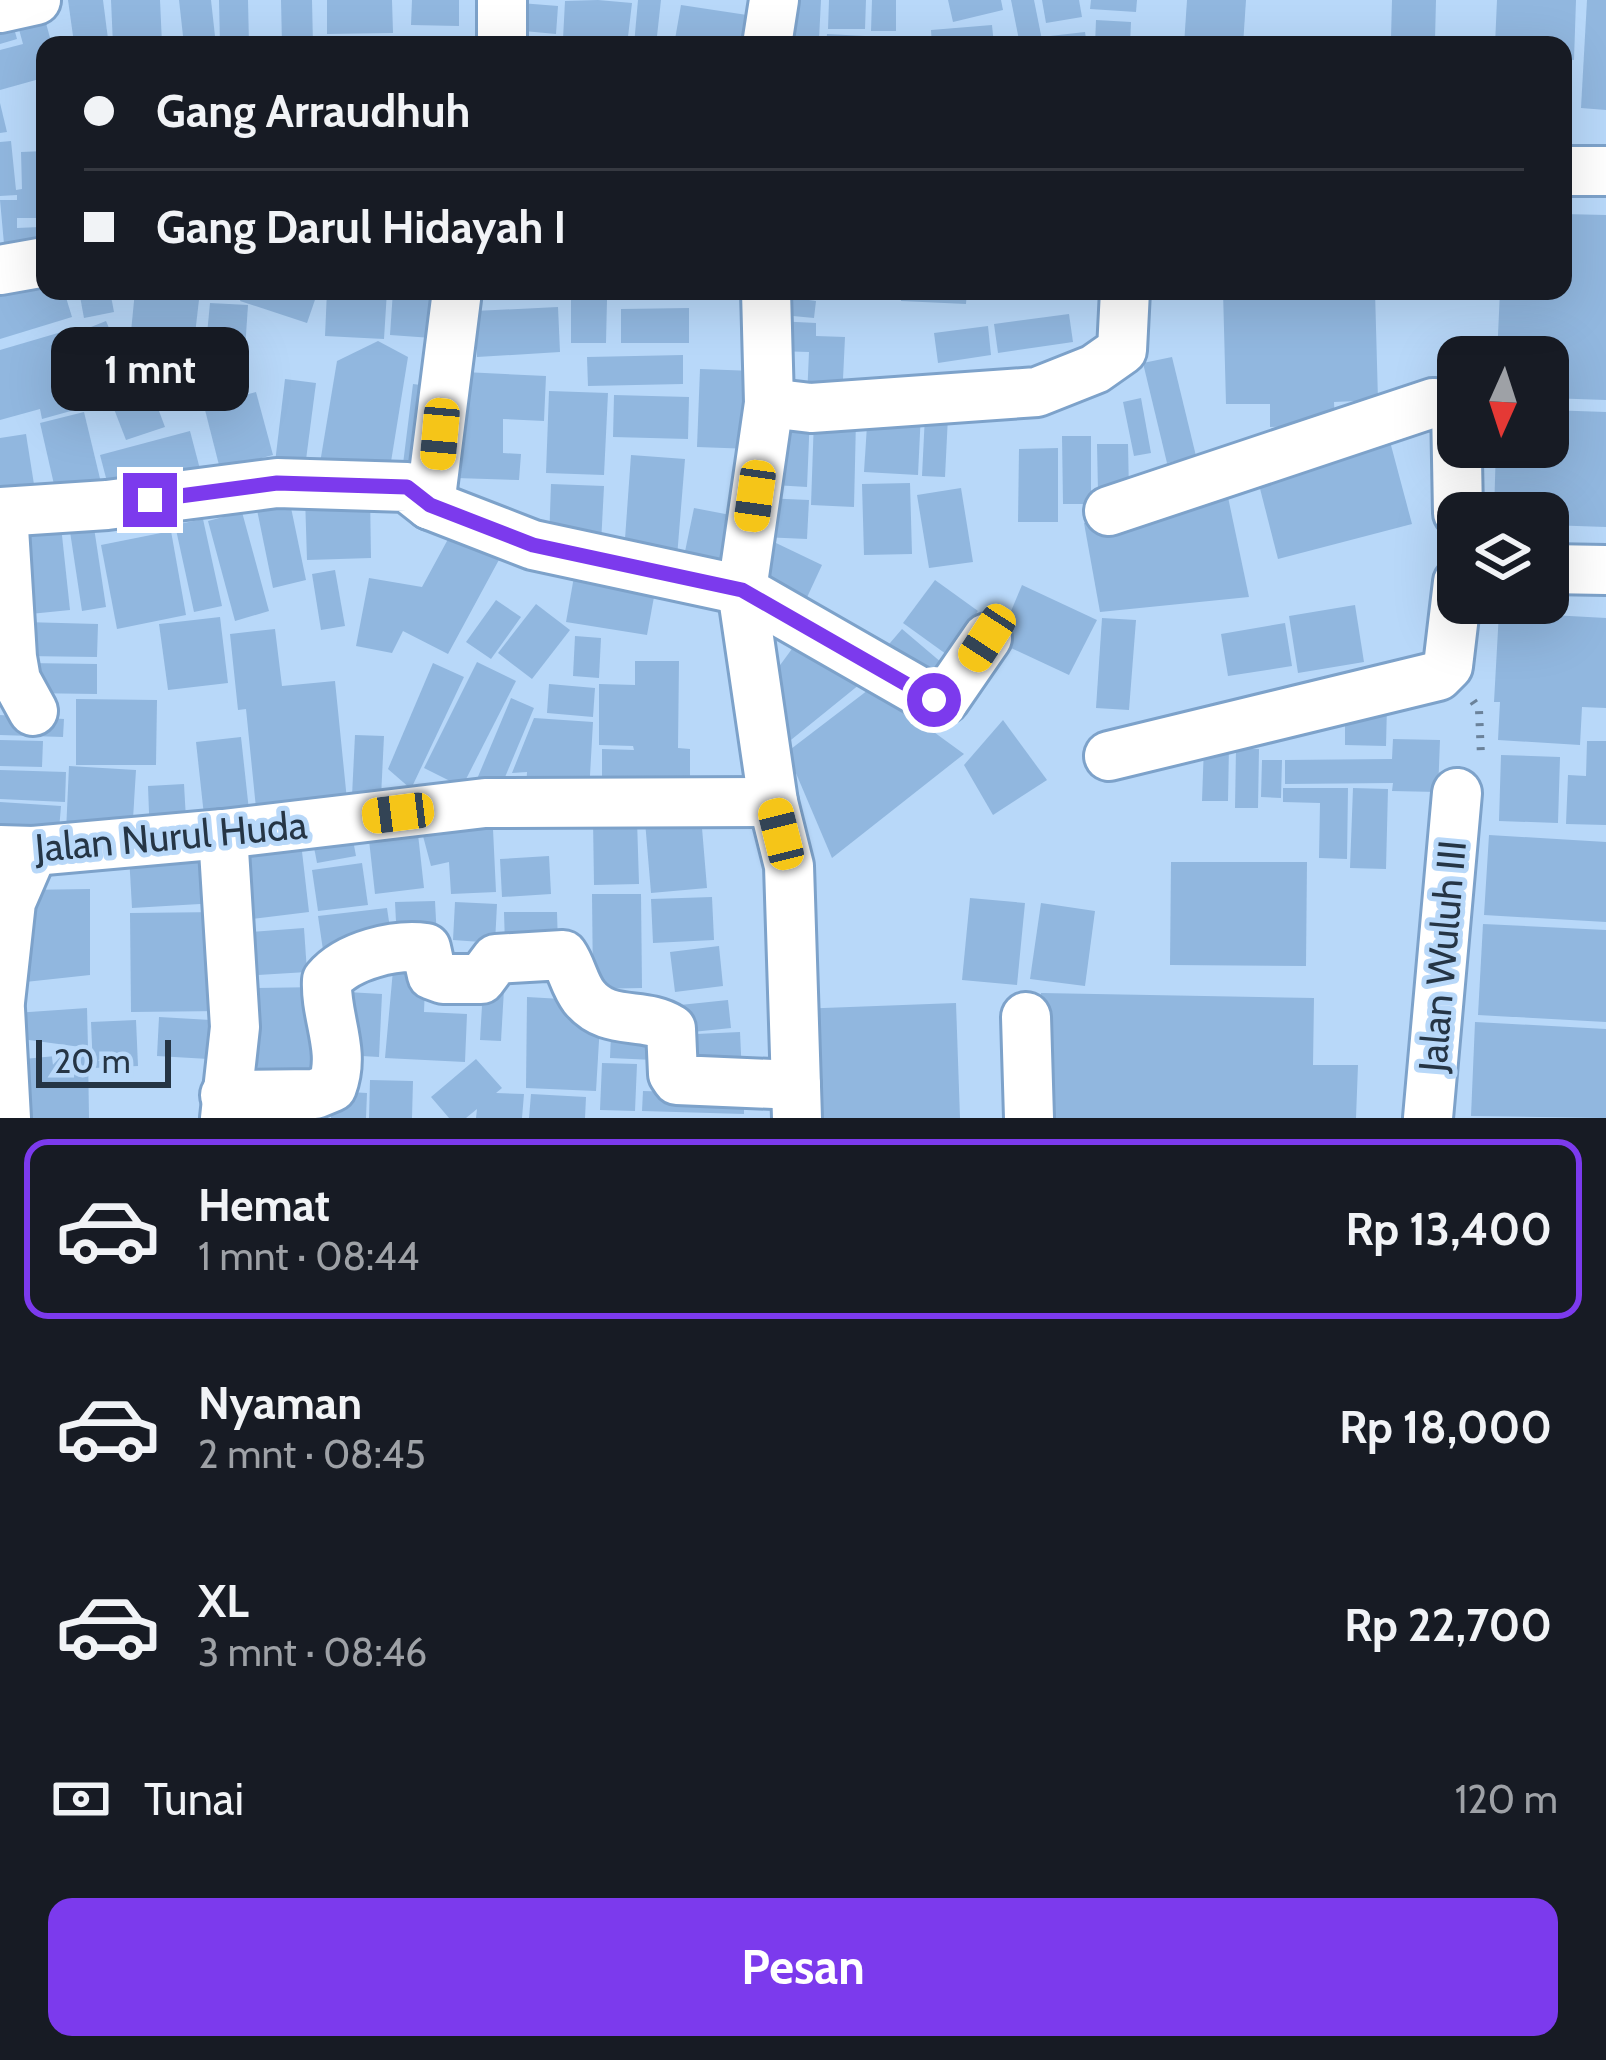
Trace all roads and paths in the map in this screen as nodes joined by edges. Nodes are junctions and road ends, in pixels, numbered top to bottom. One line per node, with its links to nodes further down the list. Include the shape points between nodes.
1 (36, 0): 4 (street)
2 (502, 0): 5 (street)
3 (774, 0): 6 (street)
4 (0, 8)
5 (502, 36)
6 (768, 36)
7 (1572, 171): 8 (street)
8 (1606, 171)
9 (36, 264): 10 (street)
10 (0, 270)
11 (456, 300): 16 (street)
12 (766, 300): 14 (street)
13 (1125, 300): 14 (street, via 1122,350 1037,392 811,408)
14 (769, 403): 21 (street)
15 (1437, 403): 18 (street)
16 (430, 505): 17 (street, via 407,487 277,483); 21 (street, via 533,545)
17 (2, 512): 25 (street, via 12,657)
18 (1109, 512)
19 (1569, 569): 20 (street)
20 (1606, 570)
21 (742, 590): 23 (street, via 934,700 945,699); 28 (street)
22 (1453, 624): 24 (street)
23 (987, 638)
24 (1448, 665): 26 (street, via 1438,676); 27 (path, via 1479,710 1482,775)
25 (33, 711)
26 (1109, 756)
27 (1457, 794): 37 (street, Jalan Wuluh III)
28 (772, 802): 29 (street, Jalan Nurul Huda, via 485,803); 33 (street, via 789,866)
29 (224, 834): 30 (street, Jalan Nurul Huda); 34 (street, via 235,1028)
30 (16, 851): 31 (street)
31 (0, 1006): 35 (street)
32 (1026, 1018): 36 (street)
33 (797, 1102): 34 (street, via 677,1080 671,1029 602,1014 563,955 496,959 481,979 442,980 432,975 426,948 412,946 352,961 327,980 337,1039 332,1087)
34 (225, 1106)
35 (6, 1118)
36 (1029, 1118)
37 (1428, 1118)

